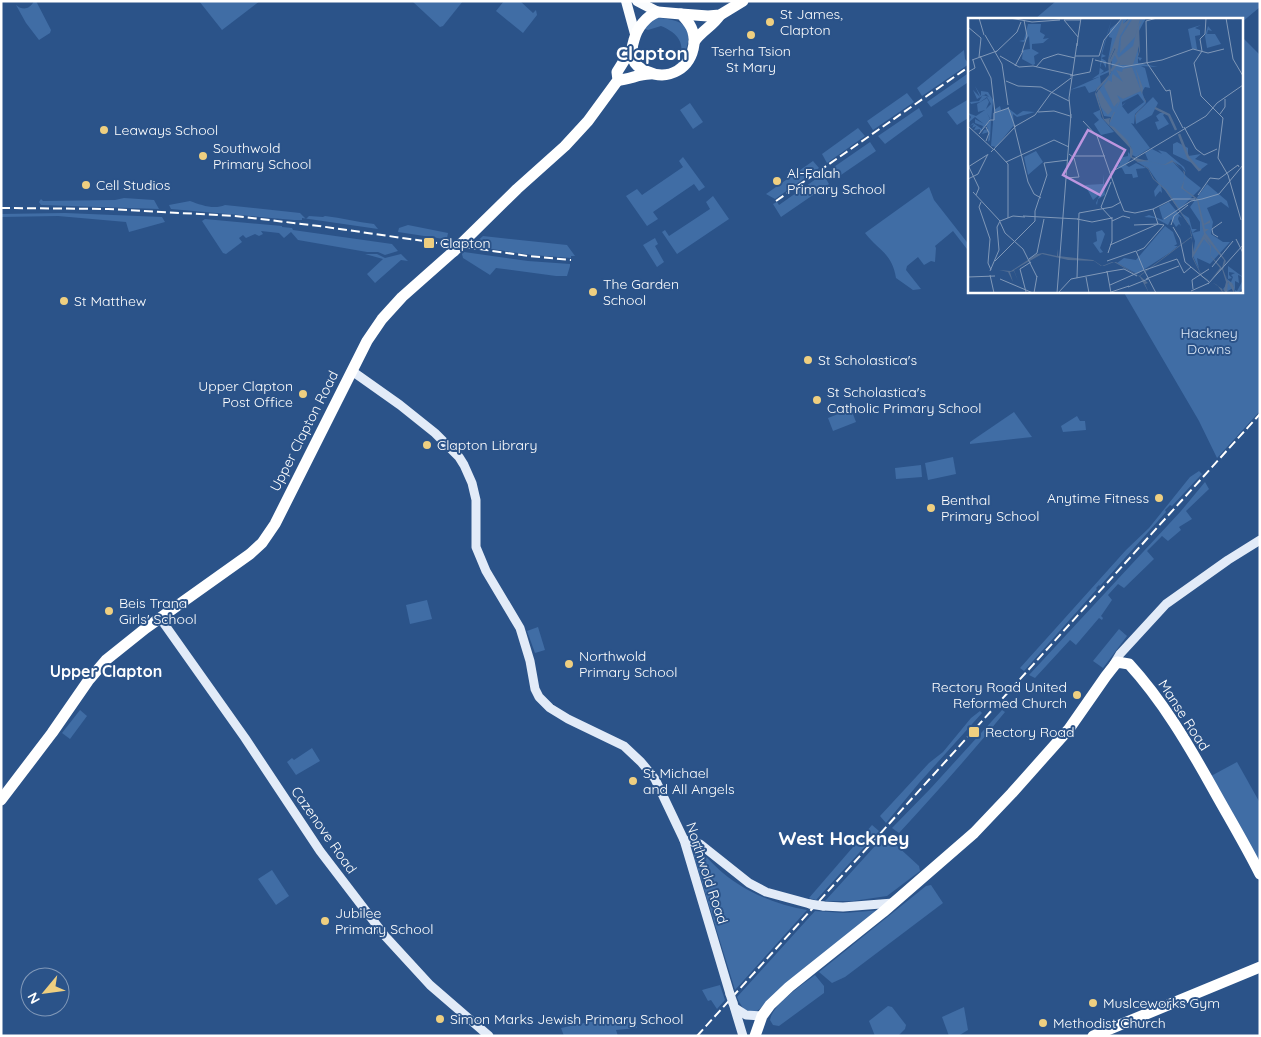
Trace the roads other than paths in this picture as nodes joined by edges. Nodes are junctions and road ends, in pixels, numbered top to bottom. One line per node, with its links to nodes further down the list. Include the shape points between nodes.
1 (626, 1): 7 (main road)
2 (637, 1): 4 (main road)
3 (743, 1): 6 (highway)
4 (658, 12): 5 (highway); 7 (highway, via 648,18)
5 (681, 14): 6 (highway); 8 (highway, via 690,24)
6 (720, 15): 8 (highway)
7 (635, 34): 9 (highway)
8 (694, 42): 10 (highway, via 691,57 679,70 664,75)
9 (632, 48): 10 (highway, via 636,64); 11 (highway, Upper Clapton Road, via 617,72)
10 (652, 74): 11 (highway)
11 (618, 80): 12 (highway, Upper Clapton Road, via 565,146 389,310 367,341)
12 (352, 371): 14 (highway, Upper Clapton Road, via 262,543); 19 (street, Northwold Road, via 422,422 459,457 472,483 476,500 476,547 486,571 520,628 539,697 568,719 615,740 632,752 655,779)
13 (1260, 540): 15 (street, via 1166,604)
14 (160, 618): 18 (highway, Upper Clapton Road, via 96,670); 25 (street, Cazenove Road, via 320,851 385,936 430,985)
15 (1125, 650): 16 (street); 17 (street, via 1124,656)
16 (1114, 664): 17 (highway); 21 (highway, via 1069,729 1012,793 974,832)
17 (1129, 664): 20 (highway, Manse Road, via 1166,712)
18 (1, 800)
19 (684, 840): 21 (street, bridge, via 700,844 749,883 766,892 823,906); 23 (street, Northwold Road)
20 (1260, 874)
21 (893, 903): 24 (highway, via 789,987)
22 (1260, 967): 28 (highway)
23 (733, 1002): 24 (street, via 746,1015); 26 (street, Northwold Road)
24 (762, 1016): 27 (highway)
25 (489, 1036)
26 (743, 1036)
27 (755, 1036)
28 (1093, 1036)

